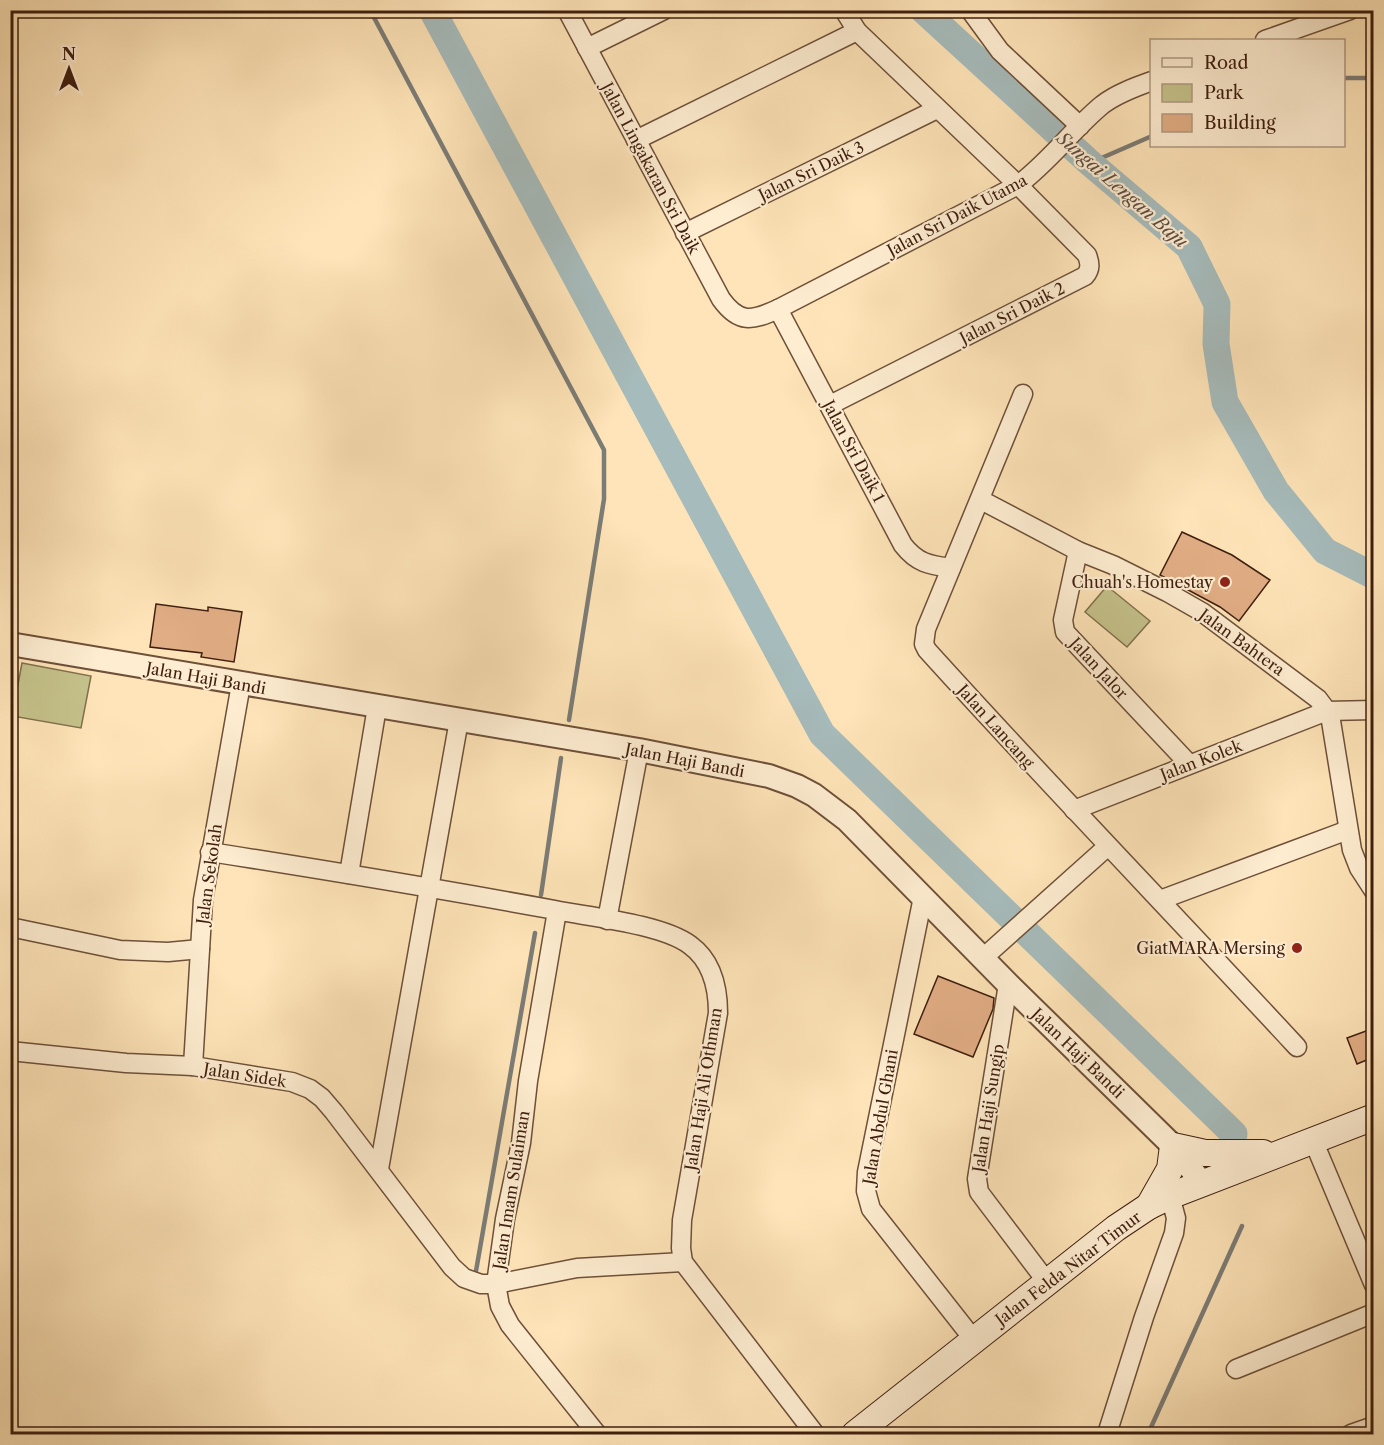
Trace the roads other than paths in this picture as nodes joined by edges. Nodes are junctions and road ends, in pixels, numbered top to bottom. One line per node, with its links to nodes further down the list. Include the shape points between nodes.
1 (567, 10): 8 (street, Jalan Lingakaran Sri Daik)
2 (664, 10): 8 (street)
3 (844, 10): 6 (street)
4 (970, 10): 11 (street, via 1000,51)
5 (1350, 10): 7 (street)
6 (857, 31): 10 (street); 12 (street)
7 (1268, 39)
8 (587, 48): 12 (street, Jalan Lingakaran Sri Daik)
9 (1150, 82): 11 (street, Jalan Sri Daik Utama, via 1103,104)
10 (937, 109): 13 (street); 14 (street, Jalan Sri Daik 3)
11 (1076, 129): 13 (street, Jalan Sri Daik Utama)
12 (636, 140): 14 (street, Jalan Lingakaran Sri Daik)
13 (1018, 185): 15 (street, Jalan Sri Daik Utama); 18 (street, Jalan Sri Daik 2, via 1087,255 1089,272)
14 (685, 232): 16 (street, Jalan Lingakaran Sri Daik, via 721,298)
15 (778, 309): 16 (street, Jalan Sri Daik Utama); 18 (street, Jalan Sri Daik 1)
16 (742, 318)
17 (1023, 394): 19 (street, Jalan Lancang)
18 (830, 405): 21 (street, Jalan Sri Daik 1, via 911,556)
19 (981, 500): 20 (street, Jalan Bahtera); 21 (street, Jalan Lancang)
20 (1078, 551): 26 (street, Jalan Bahtera, via 1202,612 1318,699); 29 (street, Jalan Jalor, via 1062,620 1065,632)
21 (951, 568): 30 (street, Jalan Lancang, via 926,629 927,650)
22 (10, 644): 23 (street, Jalan Haji Bandi)
23 (241, 684): 24 (street, Jalan Haji Bandi); 33 (street, Jalan Sekolah)
24 (377, 707): 27 (street, Jalan Haji Bandi); 34 (street)
25 (1374, 710): 26 (street)
26 (1327, 711): 29 (street, Jalan Kolek); 31 (street)
27 (459, 720): 28 (street, Jalan Haji Bandi); 35 (street)
28 (639, 750): 37 (street, Jalan Haji Bandi, via 769,776 797,786 848,820); 40 (street)
29 (1189, 764): 30 (street, Jalan Kolek)
30 (1074, 810): 32 (street, Jalan Lancang)
31 (1348, 831): 36 (street, via 1359,868); 38 (street)
32 (1108, 846): 38 (street, Jalan Lancang); 43 (street)
33 (210, 852): 34 (street, Jalan Haji Ali Othman); 42 (street, Jalan Sekolah)
34 (350, 874): 35 (street, Jalan Haji Ali Othman)
35 (429, 887): 39 (street, Jalan Haji Ali Othman); 52 (street)
36 (1374, 891)
37 (923, 897): 43 (street, Jalan Haji Bandi); 60 (street, Jalan Abdul Ghani, via 866,1191 871,1209)
38 (1160, 900): 45 (street, Jalan Lancang)
39 (557, 911): 40 (street, Jalan Haji Ali Othman); 57 (street, Jalan Imam Sulaiman)
40 (607, 920): 55 (street, Jalan Haji Ali Othman, via 669,933 691,945 705,960 718,994 716,1035 682,1220)
41 (10, 927): 42 (street, via 142,952)
42 (200, 949): 47 (street, Jalan Sekolah)
43 (983, 958): 44 (street, Jalan Haji Bandi)
44 (1008, 984): 50 (street, Jalan Haji Bandi); 56 (street, Jalan Haji Sungip, via 977,1179 979,1192)
45 (1297, 1047)
46 (10, 1051): 47 (street, Jalan Sidek)
47 (193, 1066): 52 (street, Jalan Sidek, via 292,1082 310,1089 322,1098)
48 (1374, 1117): 49 (main road, Jalan Felda Nitar Timur)
49 (1313, 1140): 51 (main road, Jalan Felda Nitar Timur); 58 (street)
50 (1173, 1146): 51 (main road, via 1205,1153); 53 (street, Jalan Haji Bandi); 54 (main road)
51 (1281, 1153): 53 (main road, Jalan Felda Nitar Timur)
52 (379, 1168): 57 (street, Jalan Sidek, via 452,1267 464,1278)
53 (1202, 1183): 54 (main road, Jalan Felda Nitar Timur)
54 (1160, 1201): 56 (main road, Jalan Felda Nitar Timur, via 1116,1228); 66 (street, via 1176,1218 1174,1233)
55 (683, 1262): 57 (street, Jalan Imam Sulaiman, via 577,1268); 64 (street)
56 (1047, 1282): 60 (main road, Jalan Felda Nitar Timur)
57 (496, 1284): 63 (street, via 500,1306 510,1325)
58 (1374, 1285)
59 (1374, 1313): 61 (street)
60 (974, 1340): 65 (main road, Jalan Felda Nitar Timur)
61 (1236, 1369)
62 (1374, 1426): 67 (street)
63 (597, 1434)
64 (815, 1434)
65 (855, 1434)
66 (1107, 1434)
67 (1352, 1434)

